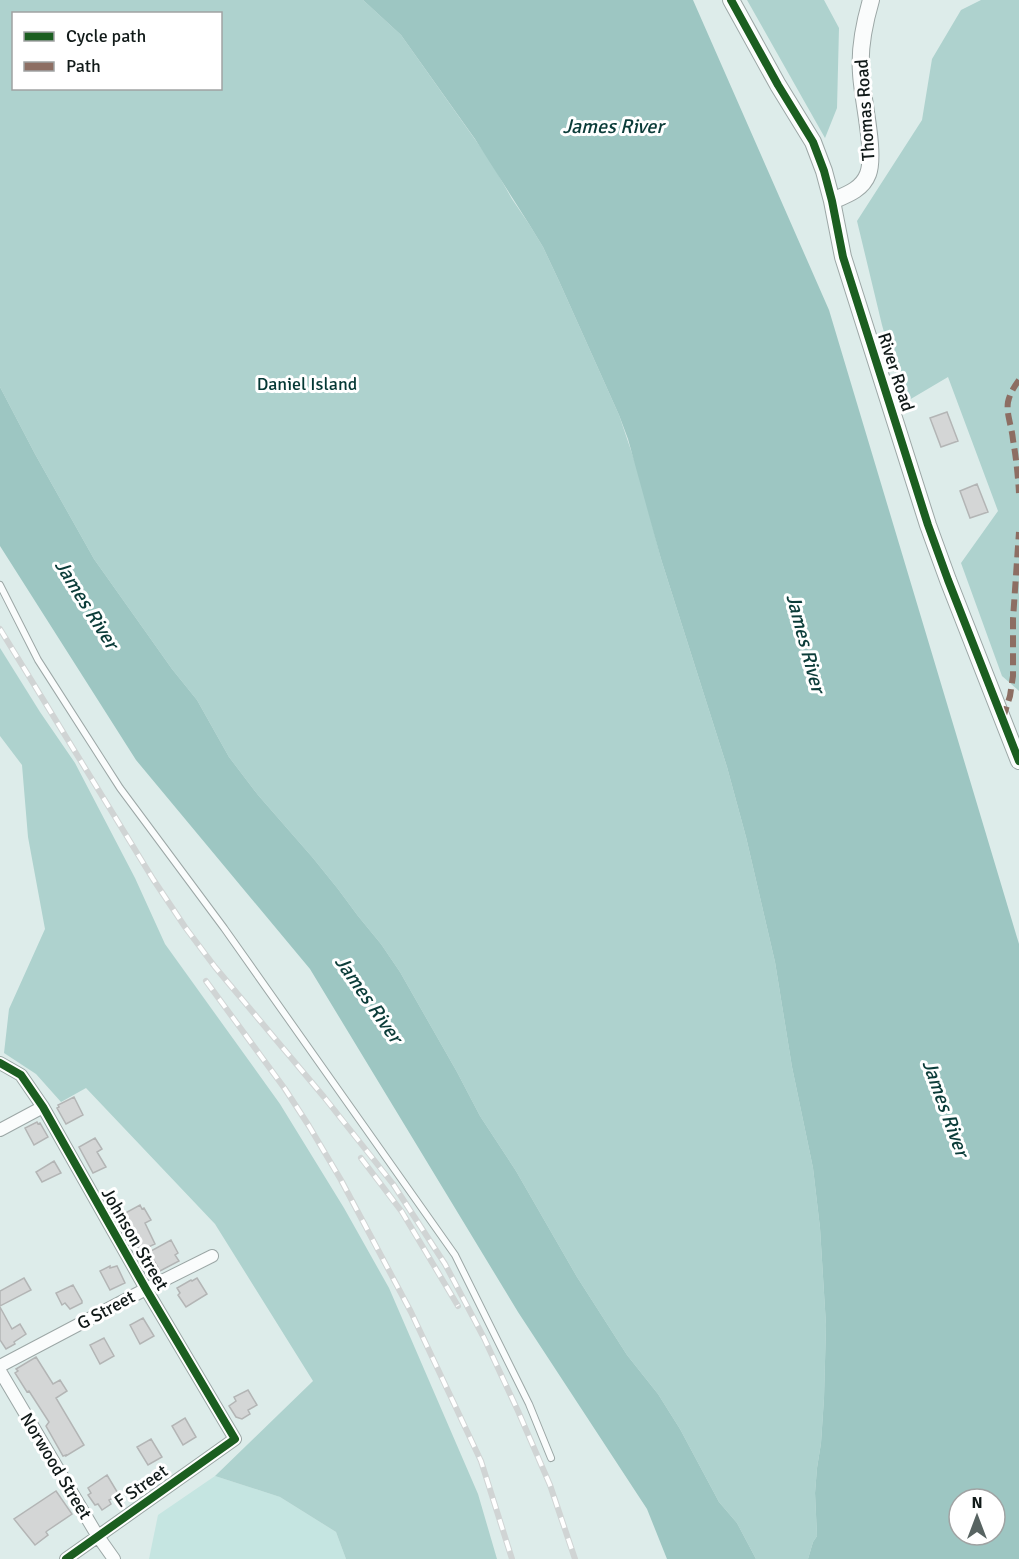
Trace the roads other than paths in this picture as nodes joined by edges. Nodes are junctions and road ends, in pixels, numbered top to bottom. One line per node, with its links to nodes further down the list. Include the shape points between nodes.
1 (731, 0): 3 (street, River Road, via 813,142)
2 (871, 0): 3 (street, Thomas Road, via 861,55 871,156 869,173 856,190)
3 (832, 201): 5 (street, River Road, via 843,257 928,525)
4 (0, 585): 14 (lane, via 38,660 120,788 455,1255 529,1404)
5 (1019, 761)
6 (0, 1063): 7 (street, Johnson Street, via 21,1075)
7 (43, 1107): 8 (street); 10 (street, Johnson Street)
8 (0, 1130)
9 (212, 1256): 10 (street, G Street)
10 (146, 1289): 11 (street, G Street); 13 (street, Johnson Street)
11 (0, 1366)
12 (0, 1371): 15 (street, Norwood Street)
13 (235, 1439): 15 (street, F Street)
14 (551, 1458)
15 (98, 1536): 16 (street, F Street); 17 (street, Norwood Street)
16 (66, 1559)
17 (114, 1559)

